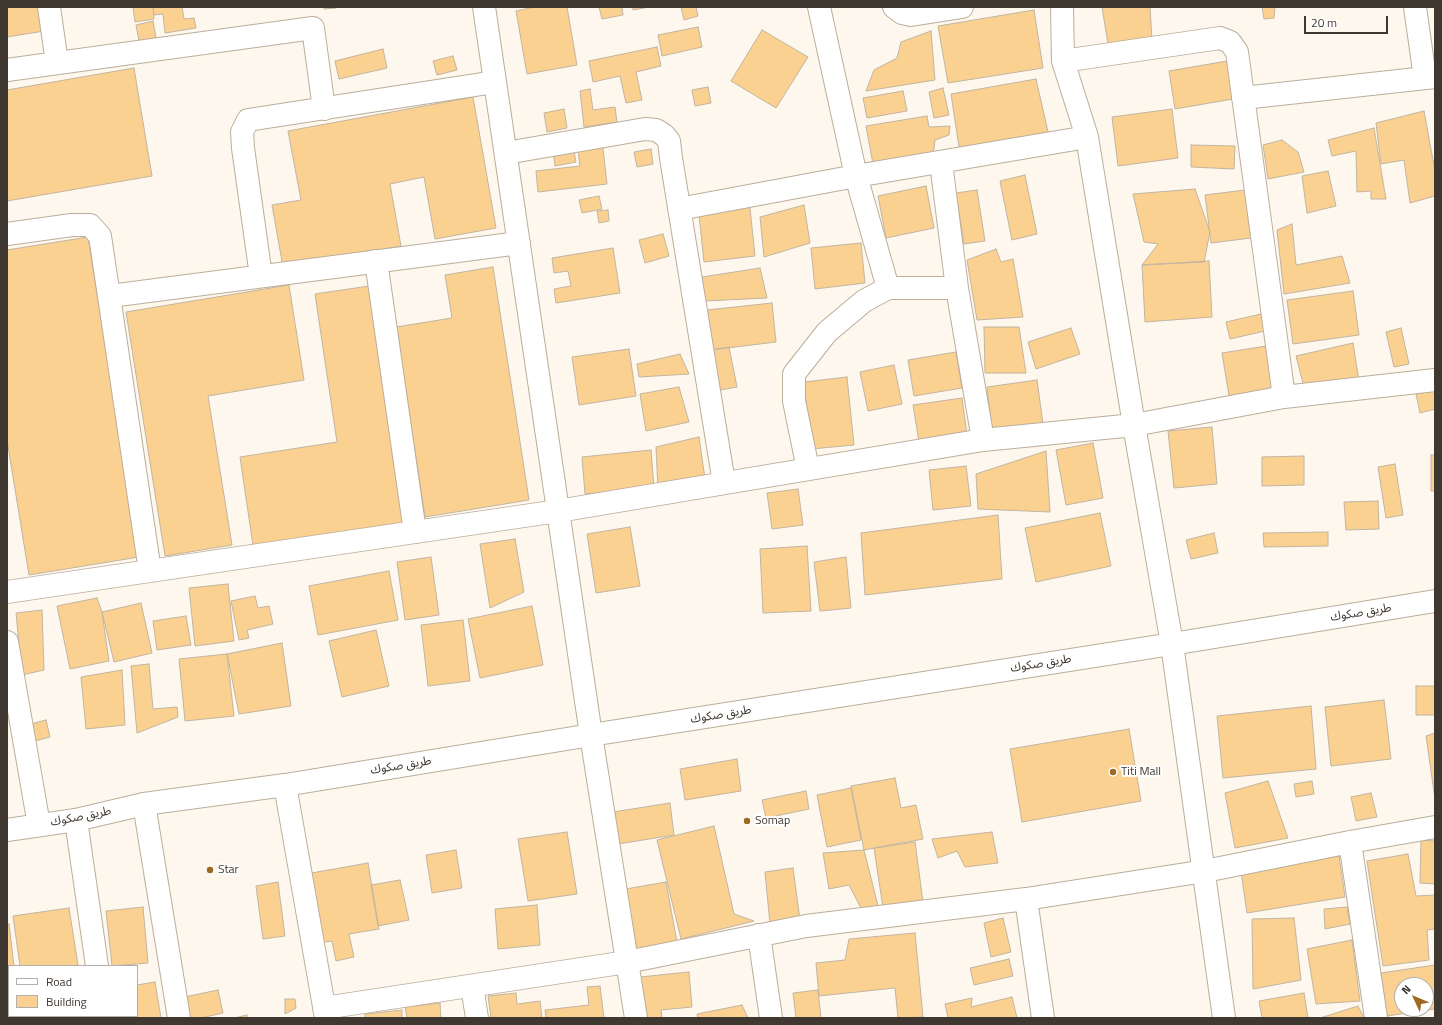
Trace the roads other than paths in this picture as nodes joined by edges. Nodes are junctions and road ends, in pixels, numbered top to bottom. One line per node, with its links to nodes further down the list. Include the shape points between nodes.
1 (49, 7): 9 (street)
2 (484, 7): 12 (street)
3 (819, 7): 18 (street)
4 (894, 7): 5 (street, via 902,13 911,15)
5 (962, 7)
6 (1062, 7): 8 (street)
7 (1415, 7): 11 (street)
8 (1063, 61): 13 (street, via 1220,38 1230,42 1237,52); 15 (street)
9 (57, 63): 10 (street); 14 (street, via 313,28)
10 (7, 70)
11 (1430, 78): 13 (street)
12 (495, 82): 14 (street); 16 (street)
13 (1243, 98): 28 (street)
14 (324, 109): 23 (street, via 248,120 242,132)
15 (1087, 137): 17 (street); 29 (street)
16 (506, 152): 19 (street, via 656,130 669,141); 21 (street)
17 (941, 163): 18 (street); 25 (street)
18 (856, 176): 19 (street); 24 (street)
19 (679, 209): 32 (street)
20 (7, 234): 26 (street, via 72,224 90,225 100,236)
21 (519, 243): 22 (street); 33 (street)
22 (376, 261): 23 (street); 34 (street)
23 (261, 276): 26 (street)
24 (888, 288): 25 (street); 31 (street, via 864,301 827,332 794,374 794,401)
25 (957, 288): 30 (street)
26 (110, 296): 35 (street)
27 (1435, 380): 28 (street)
28 (1284, 397): 29 (street)
29 (1134, 425): 30 (street); 39 (street)
30 (983, 440): 31 (street)
31 (808, 469): 32 (street)
32 (724, 483): 33 (street)
33 (558, 511): 34 (street); 40 (street)
34 (415, 532): 35 (street)
35 (150, 571): 36 (street)
36 (7, 592)
37 (1435, 601): 39 (street, طريق صكوك)
38 (7, 642): 44 (street)
39 (1172, 644): 40 (street, طريق صكوك); 48 (street)
40 (591, 735): 41 (street, طريق صكوك); 51 (street)
41 (285, 785): 42 (street, طريق صكوك); 54 (street)
42 (144, 804): 43 (street, طريق صكوك); 55 (street)
43 (76, 820): 44 (street, طريق صكوك); 52 (street)
44 (39, 825): 46 (street, طريق صكوك)
45 (1435, 827): 47 (street)
46 (7, 830)
47 (1350, 842): 48 (street); 61 (street)
48 (1205, 871): 49 (street); 60 (street)
49 (1026, 899): 50 (street, via 806,926); 59 (street)
50 (759, 935): 51 (street); 58 (street)
51 (627, 962): 53 (street); 57 (street)
52 (97, 965)
53 (472, 986): 54 (street); 56 (street)
54 (325, 1013)
55 (179, 1018)
56 (477, 1018)
57 (636, 1018)
58 (771, 1018)
59 (1043, 1018)
60 (1224, 1018)
61 (1376, 1018)

